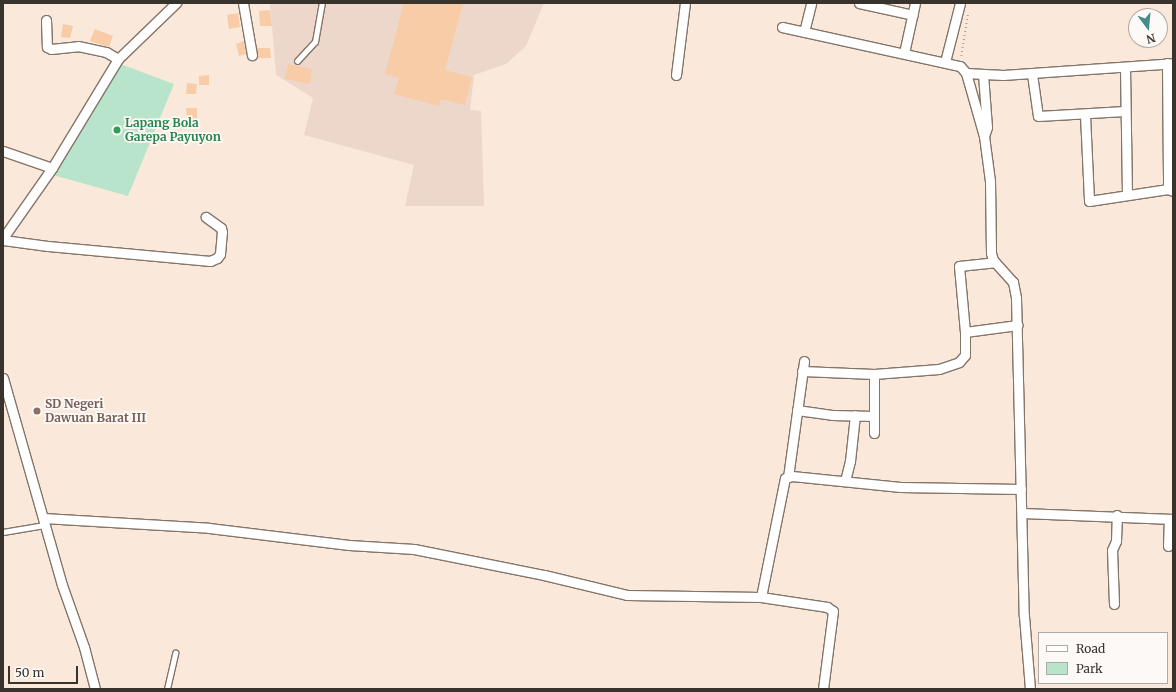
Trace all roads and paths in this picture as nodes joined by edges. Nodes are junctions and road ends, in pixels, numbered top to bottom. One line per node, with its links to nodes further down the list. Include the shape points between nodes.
1 (176, 3): 16 (street)
2 (243, 3): 15 (street)
3 (322, 3): 17 (lane, via 315,42)
4 (685, 3): 24 (street)
5 (811, 3): 13 (street)
6 (859, 3): 10 (street)
7 (916, 3): 10 (street)
8 (960, 3): 18 (street)
9 (968, 11): 21 (path)
10 (913, 15): 14 (street)
11 (46, 20): 16 (street, via 48,47 52,49 78,46 106,52)
12 (782, 26): 13 (street)
13 (804, 32): 14 (street)
14 (904, 53): 18 (street)
15 (252, 55)
16 (118, 59): 29 (street)
17 (298, 61)
18 (945, 62): 21 (street)
19 (1170, 63): 20 (street); 30 (street)
20 (1125, 67): 23 (street); 25 (street)
21 (963, 69): 22 (street); 27 (street)
22 (983, 74): 23 (street); 27 (street, via 987,127)
23 (1032, 74): 26 (street, via 1038,116)
24 (676, 75)
25 (1125, 111): 26 (street); 31 (street)
26 (1084, 115): 31 (street, via 1088,200 1091,202)
27 (984, 136): 34 (street, via 990,181 991,253)
28 (3, 151): 29 (street)
29 (52, 168): 33 (street)
30 (1171, 190): 31 (street)
31 (1127, 195)
32 (206, 217): 33 (street, via 221,228 222,232 220,254 210,260 48,246)
33 (3, 239)
34 (995, 262): 35 (street, via 1013,282); 36 (street, via 959,266)
35 (1018, 326): 36 (street); 47 (street)
36 (965, 332): 39 (street, via 965,355 954,364 934,370)
37 (804, 361): 38 (street)
38 (802, 371): 39 (street); 41 (street)
39 (874, 374): 43 (street)
40 (3, 378): 51 (street)
41 (796, 410): 42 (street); 45 (street)
42 (855, 415): 43 (street); 46 (street)
43 (874, 416): 44 (street)
44 (874, 433)
45 (788, 477): 46 (street); 54 (street, via 783,480)
46 (845, 482): 47 (street, via 900,487)
47 (1021, 489): 48 (street)
48 (1022, 513): 49 (street); 60 (street, via 1024,616)
49 (1117, 515): 50 (street); 55 (street, via 1116,541 1112,550)
50 (1171, 519): 53 (street)
51 (44, 521): 52 (lane); 54 (street, via 208,528 349,545 414,548 626,595); 57 (street)
52 (3, 532)
53 (1168, 546)
54 (761, 597): 59 (street, via 827,607 834,611)
55 (1114, 604)
56 (175, 653): 58 (lane)
57 (95, 689)
58 (167, 689)
59 (823, 689)
60 (1030, 689)

